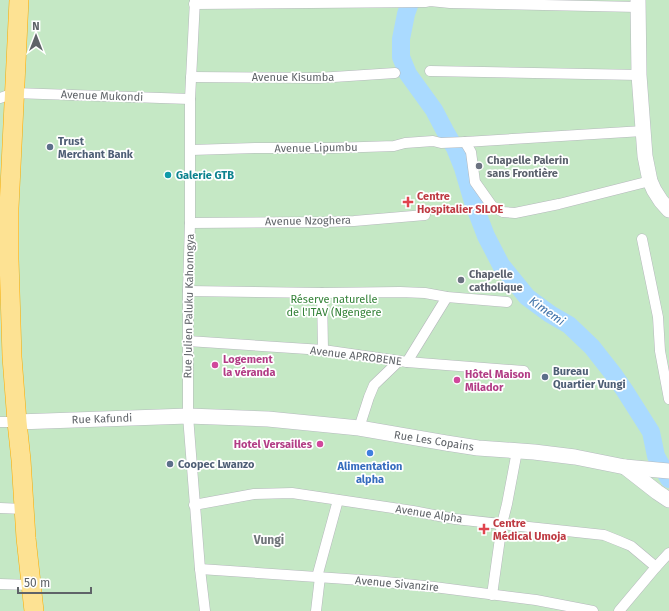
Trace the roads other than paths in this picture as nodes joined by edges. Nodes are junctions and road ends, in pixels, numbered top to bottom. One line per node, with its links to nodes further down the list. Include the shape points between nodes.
1 (20, 0): 10 (highway)
2 (396, 1): 3 (street); 4 (street)
3 (428, 1): 5 (street)
4 (195, 2): 9 (street, Rue Julien Paluku Kahonngya)
5 (638, 4): 8 (street)
6 (430, 71): 8 (street)
7 (395, 74): 9 (street, Avenue Kisumba, via 318,78)
8 (639, 75): 12 (street)
9 (191, 77): 11 (street, Rue Julien Paluku Kahonngya)
10 (7, 95): 11 (street, Avenue Mukondi); 31 (highway, via 10,120 9,259 12,358)
11 (190, 99): 14 (street, Rue Julien Paluku Kahonngya)
12 (643, 131): 13 (street, Avenue Lipumbu); 15 (street)
13 (465, 142): 14 (street, Avenue Lipumbu, via 433,141 394,146 333,148); 15 (street, via 471,152 475,182 492,206 503,212 515,213 559,204)
14 (190, 150): 18 (street, Rue Julien Paluku Kahonngya)
15 (650, 180): 16 (street)
16 (669, 210)
17 (426, 215): 18 (street, Avenue Nzoghera, via 325,222)
18 (190, 223): 20 (street, Rue Julien Paluku Kahonngya)
19 (642, 239): 26 (street)
20 (188, 291): 21 (street); 24 (street, Rue Julien Paluku Kahonngya)
21 (322, 293): 22 (street, via 400,292); 25 (street)
22 (447, 297): 23 (street); 27 (street)
23 (507, 302)
24 (188, 342): 25 (street, Avenue APROBENE); 30 (street, Rue Julien Paluku Kahonngya)
25 (322, 350): 27 (street, Avenue APROBENE)
26 (665, 350): 29 (street)
27 (403, 362): 28 (street, Avenue APROBENE); 32 (street, via 374,385)
28 (524, 371)
29 (669, 399)
30 (188, 416): 31 (street, Rue Kafundi); 32 (street, Rue Les Copains, via 268,419); 38 (street, Rue Julien Paluku Kahonngya)
31 (9, 422): 40 (highway, via 21,460)
32 (359, 428): 33 (street, Rue Les Copains, via 478,448)
33 (517, 451): 34 (street, Rue Les Copains, via 576,457); 41 (street)
34 (624, 467): 35 (street); 37 (street, Rue Les Copains)
35 (669, 471)
36 (338, 500): 38 (street, Avenue Alpha, via 292,493 254,494); 41 (street, Avenue Alpha); 45 (street)
37 (669, 500)
38 (194, 505): 44 (street, Rue Julien Paluku Kahonngya)
39 (0, 508): 40 (street)
40 (24, 509): 47 (highway)
41 (502, 524): 43 (street, Avenue Alpha, via 604,535 631,546); 48 (street)
42 (669, 553): 43 (street)
43 (656, 567): 53 (street)
44 (200, 569): 45 (street, Avenue Sivanzire); 50 (street, Rue Julien Paluku Kahonngya)
45 (318, 577): 48 (street, Avenue Sivanzire); 51 (street)
46 (0, 584): 47 (street)
47 (30, 585): 49 (highway)
48 (492, 594): 52 (street, Avenue Sivanzire)
49 (34, 611)
50 (205, 611)
51 (316, 611)
52 (593, 611)
53 (619, 611)

